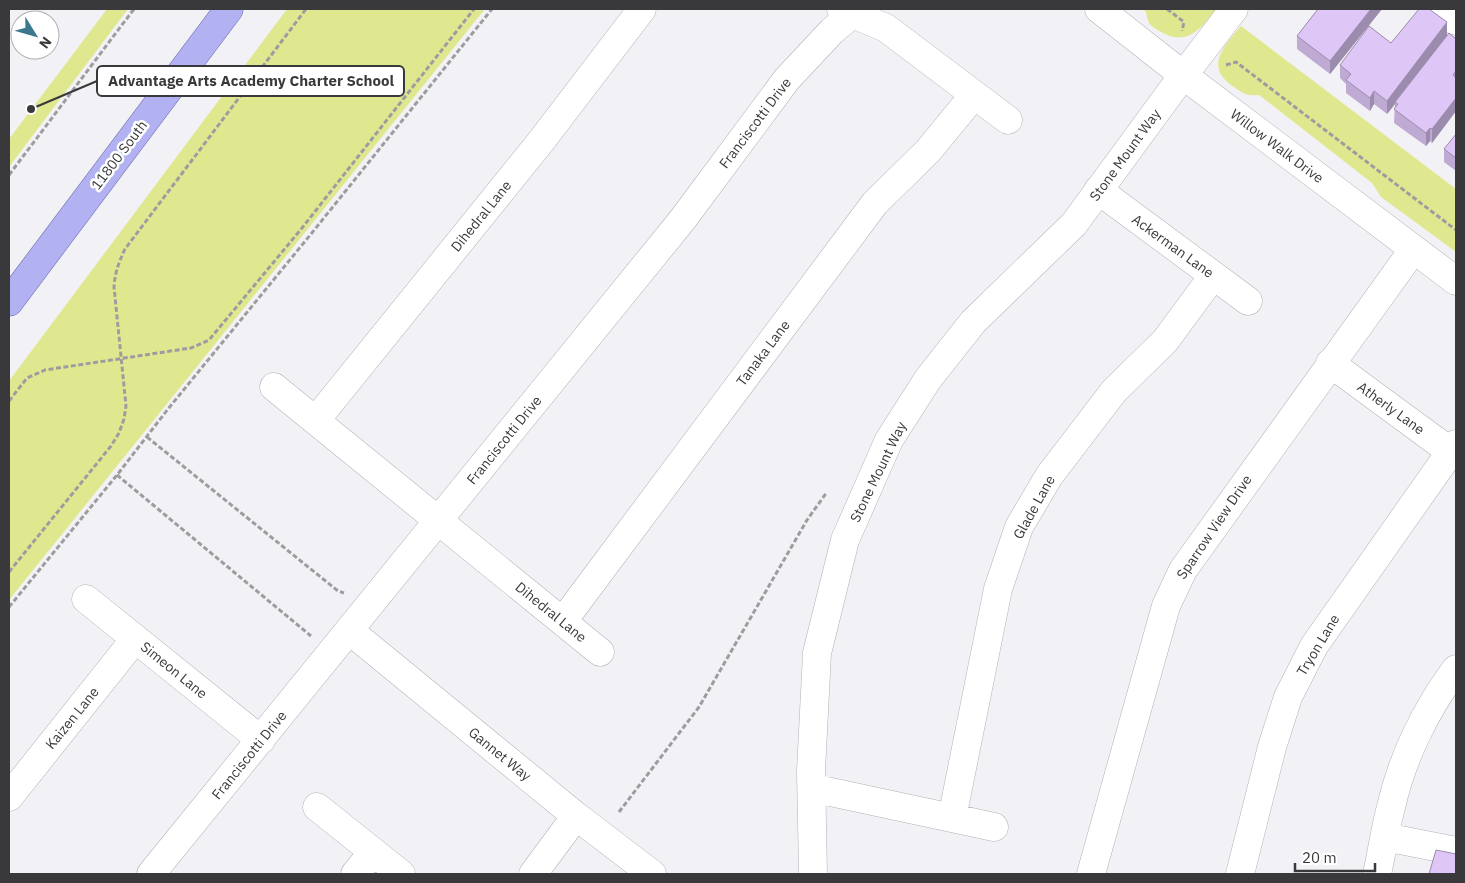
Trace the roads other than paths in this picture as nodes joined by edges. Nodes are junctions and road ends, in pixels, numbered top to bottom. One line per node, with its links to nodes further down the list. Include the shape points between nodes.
1 (229, 9): 16 (main road, 11800 South)
2 (642, 9): 19 (street, Dihedral Lane, via 542,140)
3 (1099, 9): 8 (street, Willow Walk Drive)
4 (1234, 9): 8 (street, Stone Mount Way)
5 (1440, 9): 7 (street)
6 (850, 10): 9 (street, via 886,28); 21 (street, Franciscotti Drive, via 787,79 683,220)
7 (1456, 21)
8 (1183, 75): 11 (street, Stone Mount Way); 12 (street, Willow Walk Drive)
9 (974, 95): 10 (street); 23 (street, Tanaka Lane, via 928,151 875,203)
10 (1008, 120)
11 (1098, 190): 13 (street, Ackerman Lane); 29 (street, Stone Mount Way, via 1074,224 973,322 928,379 890,440 845,540 817,653)
12 (1413, 250): 14 (street, Willow Walk Drive); 17 (street, Sparrow View Drive)
13 (1213, 276): 15 (street, Ackerman Lane); 33 (street, Glade Lane, via 1165,341 1114,391 1049,476 1019,527 998,589)
14 (1456, 282)
15 (1248, 301)
16 (9, 302)
17 (1330, 363): 20 (street, Atherly Lane); 44 (street, Sparrow View Drive, via 1194,552 1173,588)
18 (274, 387): 19 (street, Dihedral Lane)
19 (316, 420): 21 (street, Dihedral Lane)
20 (1454, 448): 45 (street, Tryon Lane, via 1314,646 1288,697)
21 (440, 520): 23 (street, Dihedral Lane); 24 (street, Franciscotti Drive)
22 (86, 599): 25 (street, Simeon Lane)
23 (563, 621): 26 (street, Dihedral Lane)
24 (350, 631): 28 (street, Franciscotti Drive); 32 (street, Gannet Way)
25 (136, 639): 28 (street, Simeon Lane); 30 (street, Kaizen Lane)
26 (600, 652)
27 (1456, 669): 35 (street, via 1412,745 1395,790)
28 (261, 740): 38 (street, Franciscotti Drive)
29 (812, 788): 33 (street); 43 (street, Stone Mount Way)
30 (9, 796)
31 (317, 807): 37 (street)
32 (576, 816): 41 (street); 42 (street, Gannet Way)
33 (952, 818): 34 (street)
34 (994, 827)
35 (1384, 837): 36 (street); 46 (street)
36 (1456, 851)
37 (373, 852): 39 (street); 40 (street)
38 (151, 874)
39 (355, 874)
40 (401, 874)
41 (533, 874)
42 (652, 874)
43 (813, 874)
44 (1090, 874)
45 (1240, 874)
46 (1377, 874)

